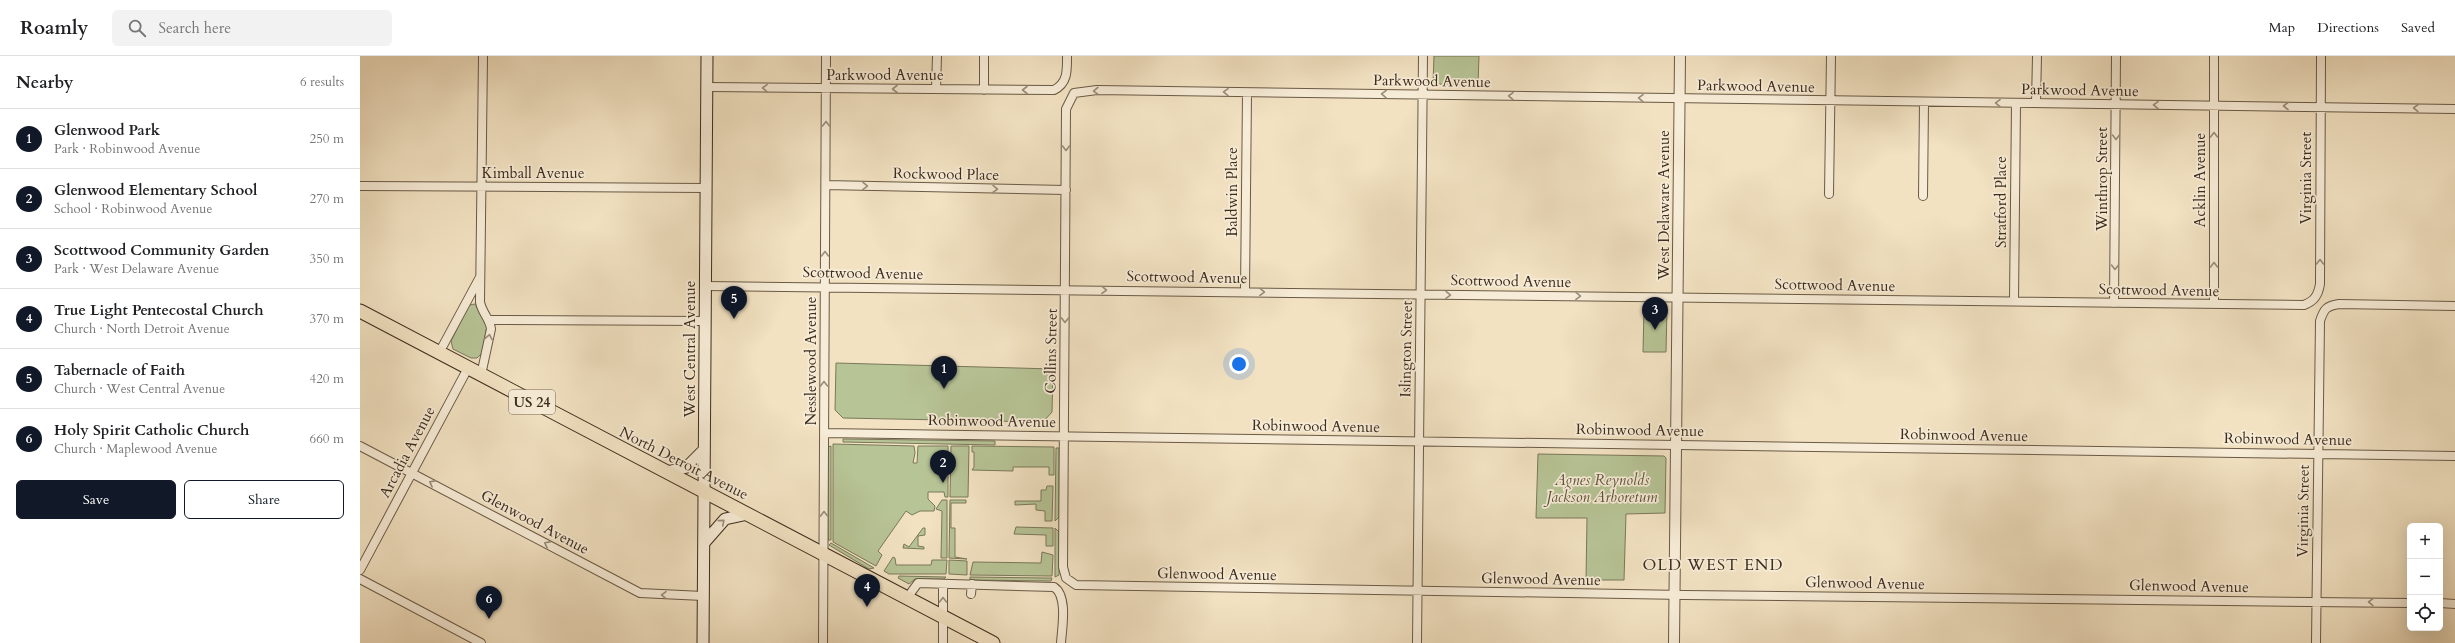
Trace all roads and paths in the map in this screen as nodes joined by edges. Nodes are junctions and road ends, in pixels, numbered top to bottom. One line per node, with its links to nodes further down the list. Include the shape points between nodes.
1 (483, 56): 32 (street)
2 (707, 56): 14 (main road, West Central Avenue)
3 (826, 56): 15 (street, Nesslewood Avenue)
4 (937, 56): 16 (street)
5 (984, 56): 17 (street)
6 (1067, 56): 17 (street, Parkwood Avenue, one-way to 17, via 1067,71 1062,85 1054,90)
7 (1423, 56): 19 (street, Islington Street)
8 (1680, 56): 20 (street, West Delaware Avenue)
9 (1831, 56): 21 (street)
10 (2037, 56): 24 (street)
11 (2116, 56): 25 (street, Winthrop Street)
12 (2214, 56): 26 (street, Acklin Avenue)
13 (2321, 56): 27 (street, Virginia Street)
14 (707, 87): 15 (street, Parkwood Avenue, one-way to 14); 33 (main road, West Central Avenue)
15 (826, 88): 16 (street, Parkwood Avenue, one-way to 15); 30 (street, Nesslewood Avenue, one-way to 15)
16 (936, 89): 17 (street, Parkwood Avenue)
17 (984, 90)
18 (1247, 92): 19 (street, Parkwood Avenue, one-way to 18); 28 (street, Parkwood Avenue, one-way to 28, via 1081,91 1071,96); 41 (street, Baldwin Place)
19 (1423, 95): 20 (street, Parkwood Avenue, one-way to 19); 42 (street, Islington Street)
20 (1680, 99): 21 (street, Parkwood Avenue); 43 (street, West Delaware Avenue)
21 (1831, 101): 22 (street, Parkwood Avenue); 35 (street)
22 (1924, 102): 23 (street, Parkwood Avenue, one-way to 22); 36 (street)
23 (2016, 103): 24 (street, Parkwood Avenue); 45 (street, Stratford Place)
24 (2036, 103): 25 (street, Parkwood Avenue)
25 (2116, 105): 26 (street, Parkwood Avenue, one-way to 25); 46 (street, Winthrop Street, one-way to 46)
26 (2214, 106): 27 (street, Parkwood Avenue, one-way to 26); 47 (street, Acklin Avenue, one-way to 26)
27 (2320, 107): 29 (street, Parkwood Avenue, one-way to 27); 44 (street, Virginia Street, one-way to 27, via 2319,293 2320,284)
28 (1066, 109): 34 (street, Collins Street, one-way to 34)
29 (2455, 109)
30 (826, 185): 34 (street, Rockwood Place, one-way to 34); 39 (street, Nesslewood Avenue, one-way to 30)
31 (360, 186): 32 (street, Kimball Avenue)
32 (482, 187): 33 (street, Kimball Avenue); 37 (street)
33 (706, 188): 38 (main road, West Central Avenue)
34 (1066, 190): 40 (street, Collins Street)
35 (1829, 194)
36 (1923, 196)
37 (481, 274): 50 (street, via 481,308); 52 (street)
38 (706, 286): 39 (street, Scottwood Avenue); 51 (main road, West Central Avenue)
39 (825, 286): 40 (street, Scottwood Avenue); 55 (street, Nesslewood Avenue, one-way to 39)
40 (1066, 290): 41 (street, Scottwood Avenue, one-way to 41); 56 (street, Collins Street, one-way to 56)
41 (1245, 292): 42 (street, Scottwood Avenue, one-way to 42)
42 (1420, 294): 43 (street, Scottwood Avenue, one-way to 43); 57 (street, Islington Street)
43 (1678, 297): 45 (street, Scottwood Avenue); 58 (street, West Delaware Avenue)
44 (2314, 300): 47 (street, Scottwood Avenue, via 2304,305)
45 (2014, 301): 46 (street, Scottwood Avenue)
46 (2114, 303): 47 (street, Scottwood Avenue)
47 (2214, 304)
48 (2455, 306): 61 (street, Virginia Street, via 2339,304 2325,308 2320,321)
49 (360, 311): 52 (main road, North Detroit Avenue / US 24)
50 (489, 320): 51 (street); 54 (street, one-way to 50, via 491,332)
51 (705, 321): 60 (main road, West Central Avenue)
52 (439, 353): 53 (main road, North Detroit Avenue / US 24)
53 (468, 368): 54 (main road, North Detroit Avenue / US 24); 64 (street, Arcadia Avenue)
54 (481, 375): 63 (main road, North Detroit Avenue / US 24)
55 (824, 433): 56 (street, Robinwood Avenue); 68 (street, Nesslewood Avenue, one-way to 55)
56 (1064, 436): 57 (street, Robinwood Avenue); 73 (street, Collins Street, via 1064,570 1069,580)
57 (1419, 441): 58 (street, Robinwood Avenue); 74 (street, Islington Street)
58 (1677, 445): 61 (street, Robinwood Avenue); 76 (street, West Delaware Avenue)
59 (360, 446): 64 (street, Glenwood Avenue)
60 (704, 450): 63 (main road, via 686,467); 65 (main road, West Central Avenue)
61 (2318, 454): 62 (street, Robinwood Avenue); 79 (street, Virginia Street)
62 (2455, 456)
63 (666, 472): 65 (main road, North Detroit Avenue / US 24)
64 (412, 473): 69 (street, Arcadia Avenue); 77 (street, Glenwood Avenue, one-way to 64, via 640,593)
65 (704, 491): 66 (main road, North Detroit Avenue / US 24); 67 (main road, West Central Avenue)
66 (748, 514): 67 (main road, one-way to 66, via 725,519); 68 (main road, North Detroit Avenue / US 24)
67 (704, 543): 77 (main road, West Central Avenue)
68 (824, 553): 78 (main road, North Detroit Avenue / US 24); 86 (street, Nesslewood Avenue)
69 (360, 570)
70 (360, 580): 84 (street)
71 (943, 584): 72 (street); 78 (street, via 918,583); 83 (street, one-way to 71)
72 (972, 584): 75 (street); 89 (street, via 1054,587 1062,601)
73 (1079, 586): 74 (street, Glenwood Avenue)
74 (1417, 591): 76 (street, Glenwood Avenue); 90 (street, Islington Street)
75 (971, 594)
76 (1675, 595): 79 (street, Glenwood Avenue); 91 (street, West Delaware Avenue)
77 (704, 596): 85 (main road, West Central Avenue)
78 (907, 598): 83 (main road, North Detroit Avenue / US 24)
79 (2316, 601): 80 (street, Glenwood Avenue, one-way to 79); 92 (street, Virginia Street)
80 (2407, 603)
81 (2443, 603): 82 (street)
82 (2455, 604)
83 (943, 616): 87 (street); 88 (main road, North Detroit Avenue / US 24, via 966,624)
84 (481, 643)
85 (703, 643)
86 (823, 643)
87 (943, 643)
88 (993, 643)
89 (1062, 643)
90 (1417, 643)
91 (1674, 643)
92 (2316, 643)

